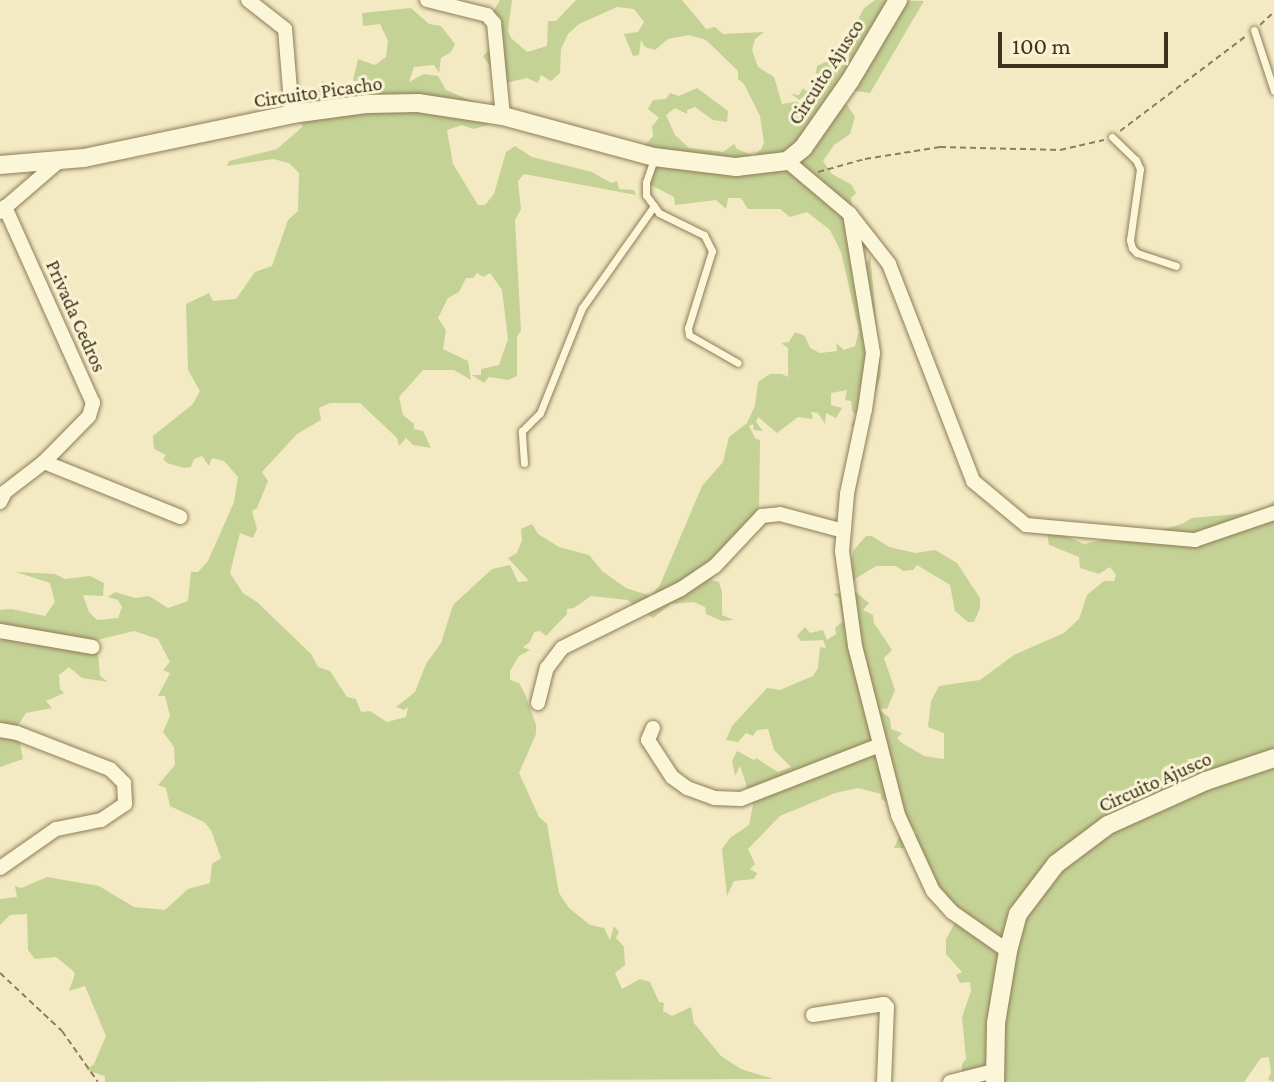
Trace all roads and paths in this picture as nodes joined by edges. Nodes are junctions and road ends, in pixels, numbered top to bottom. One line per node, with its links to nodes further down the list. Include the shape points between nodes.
1 (248, 0): 7 (street, via 285,29)
2 (427, 0): 8 (street, via 487,15 494,23)
3 (898, 0): 12 (main road, Circuito Ajusco, via 850,81 803,148)
4 (1274, 12): 5 (path)
5 (1254, 30): 6 (lane); 9 (path)
6 (1274, 91)
7 (292, 114): 8 (main road, Circuito Picacho, via 418,103); 11 (main road, Circuito Picacho)
8 (503, 116): 10 (main road, Circuito Picacho)
9 (1112, 137): 14 (path, via 1060,150 940,147); 18 (lane, via 1140,169 1132,248)
10 (654, 157): 12 (main road, Circuito Picacho, via 736,167); 15 (lane, via 646,182 646,195)
11 (59, 161): 13 (main road, Circuito Picacho); 16 (street)
12 (787, 161): 14 (street)
13 (0, 165)
14 (805, 175): 17 (street)
15 (654, 206): 19 (lane, via 704,235 712,251 689,335); 21 (lane, via 582,308 540,413 522,431)
16 (3, 210): 20 (street, Privada Cedros, via 93,403 89,416)
17 (850, 214): 23 (street, via 889,264 973,481 1026,525 1195,540); 25 (street, via 873,353)
18 (1176, 266)
19 (738, 363)
20 (44, 462): 22 (street, Privada Cedros, via 5,492); 24 (street)
21 (524, 463)
22 (0, 502)
23 (1274, 513)
24 (180, 517)
25 (844, 531): 28 (street, via 780,514 762,516 715,566 681,589 562,648 547,668); 31 (street, via 855,646)
26 (0, 631): 27 (street)
27 (93, 647)
28 (538, 703)
29 (653, 728): 31 (street, via 648,740 672,777 714,798 741,799)
30 (0, 730): 33 (street, via 110,769 124,783 125,804 101,820 56,829)
31 (880, 745): 34 (street, via 898,815 933,891 952,912)
32 (1274, 758): 34 (main road, Circuito Ajusco, via 1206,781 1108,825 1056,864 1018,914)
33 (0, 868)
34 (1008, 951): 37 (main road, Circuito Ajusco, via 1000,978)
35 (0, 973): 38 (path, via 62,1031)
36 (813, 1015): 39 (street, via 884,1004)
37 (994, 1076): 40 (street)
38 (98, 1082)
39 (884, 1082)
40 (950, 1082)

